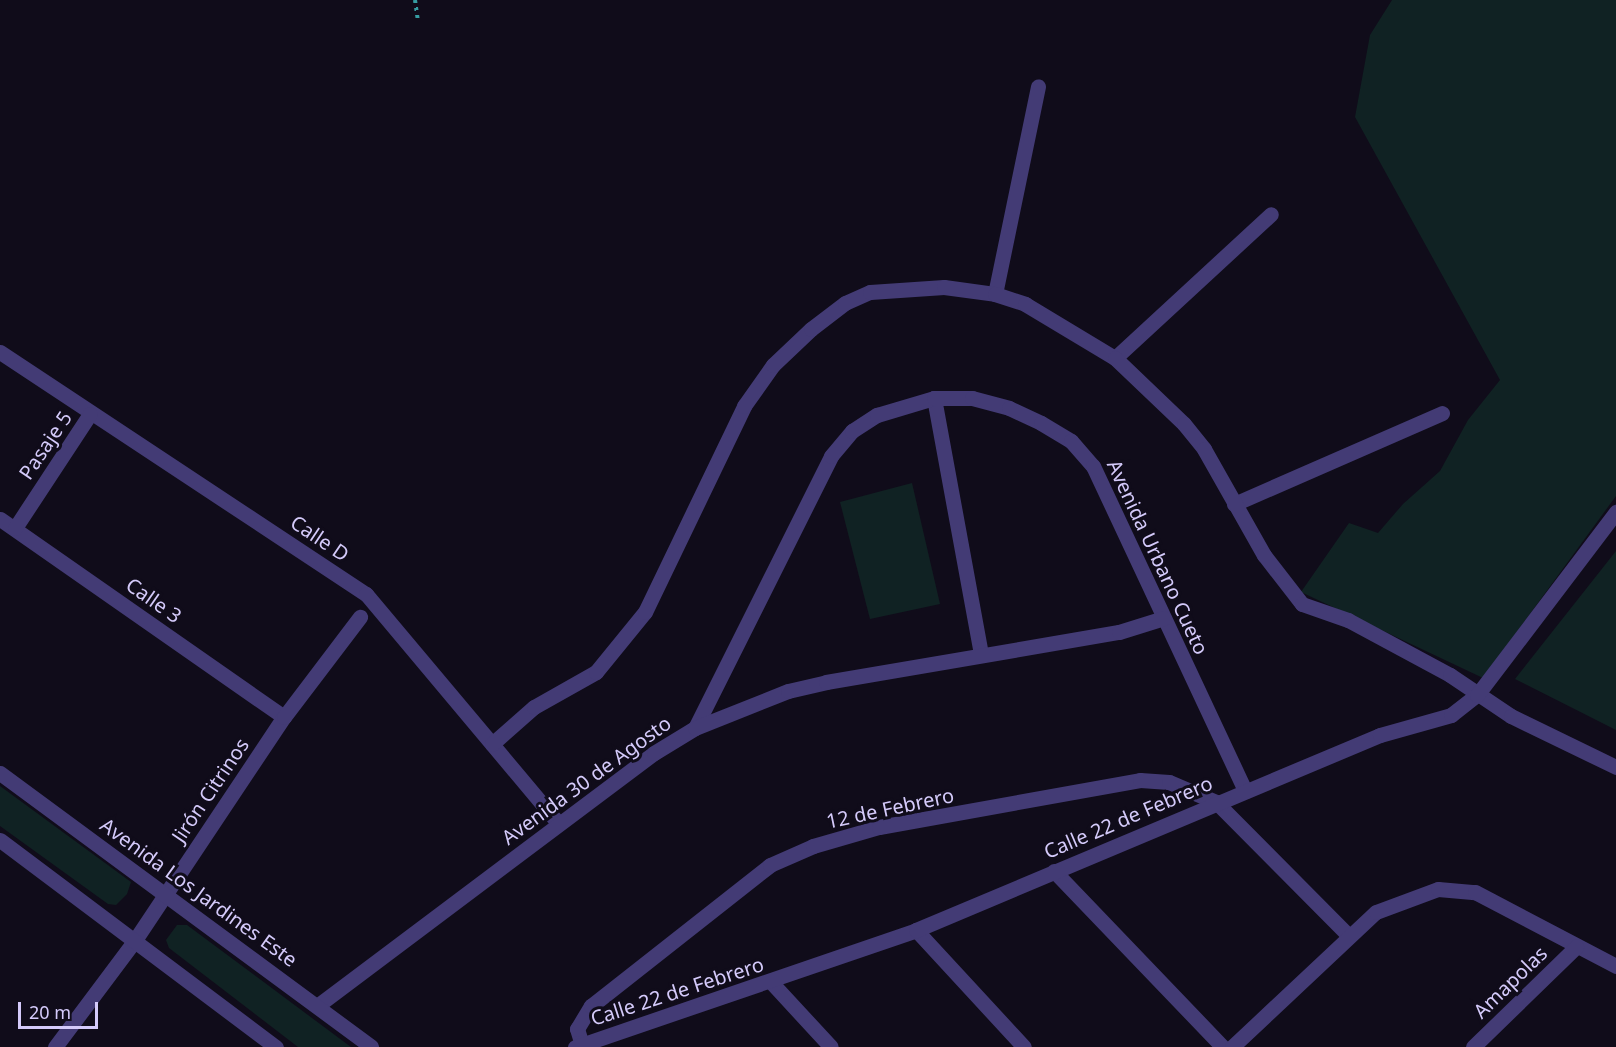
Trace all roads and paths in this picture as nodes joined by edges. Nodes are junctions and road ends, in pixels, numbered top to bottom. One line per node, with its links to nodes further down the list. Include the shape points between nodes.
1 (415, 0): 2 (path)
2 (418, 22)
3 (1038, 86): 5 (street)
4 (1271, 214): 7 (street)
5 (994, 294): 7 (street, via 1025,304); 21 (street, via 944,287 870,292 845,303 811,329 773,365 744,406 645,612 596,672 534,707)
6 (0, 352): 10 (street, Calle D)
7 (1115, 358): 11 (street, via 1204,448)
8 (934, 398): 16 (street, Avenida Urbano Cueto, via 972,398 1009,408 1071,441 1093,466); 17 (street); 20 (street, Avenida Urbano Cueto, via 877,415 852,431 831,456)
9 (1442, 413): 11 (street)
10 (90, 414): 14 (street, Pasaje 5); 21 (street, Calle D, via 203,483 366,594)
11 (1234, 504): 18 (street, via 1264,555 1302,604 1348,620 1450,675)
12 (1616, 512): 18 (street, Calle 22 de Febrero)
13 (0, 519): 14 (street, Calle 3)
14 (15, 528): 19 (street, Calle 3)
15 (360, 617): 19 (street, Jirón Citrinos)
16 (1164, 618): 17 (street, Avenida 30 de Agosto, via 1119,632); 24 (street, Avenida Urbano Cueto)
17 (981, 653): 20 (street, Avenida 30 de Agosto, via 788,691)
18 (1477, 695): 22 (street, via 1511,716); 24 (street, Calle 22 de Febrero, via 1451,715 1380,735)
19 (284, 717): 29 (street, Jirón Citrinos)
20 (695, 728): 26 (street, Avenida 30 de Agosto, via 654,753)
21 (492, 744): 26 (street, Calle D)
22 (1616, 767)
23 (0, 773): 29 (street, Avenida Los Jardines Este)
24 (1245, 791): 25 (street, Calle 22 de Febrero)
25 (1216, 802): 28 (street, Calle 22 de Febrero); 31 (street); 38 (street, 12 de Febrero, via 1169,782 1140,780 879,828 813,846 771,865 733,891 591,1006 577,1029)
26 (559, 824): 36 (street, Avenida 30 de Agosto)
27 (0, 840): 32 (street)
28 (1054, 871): 30 (street, Calle 22 de Febrero); 45 (street)
29 (166, 893): 32 (street, Jirón Citrinos); 36 (street, Avenida Los Jardines Este)
30 (916, 930): 35 (street, Calle 22 de Febrero); 44 (street)
31 (1348, 935): 33 (street, via 1376,912 1438,890 1475,892); 46 (street)
32 (135, 940): 39 (street, Jirón Citrinos); 40 (street)
33 (1576, 947): 34 (street); 47 (street, Amapolas)
34 (1616, 966)
35 (771, 982): 37 (street, Calle 22 de Febrero); 43 (street)
36 (317, 1006): 41 (street, Avenida Los Jardines Este)
37 (606, 1035): 38 (street, Calle 22 de Febrero); 42 (street)
38 (578, 1046)
39 (56, 1047)
40 (276, 1047)
41 (371, 1047)
42 (617, 1047)
43 (831, 1047)
44 (1024, 1047)
45 (1223, 1047)
46 (1232, 1047)
47 (1473, 1047)

